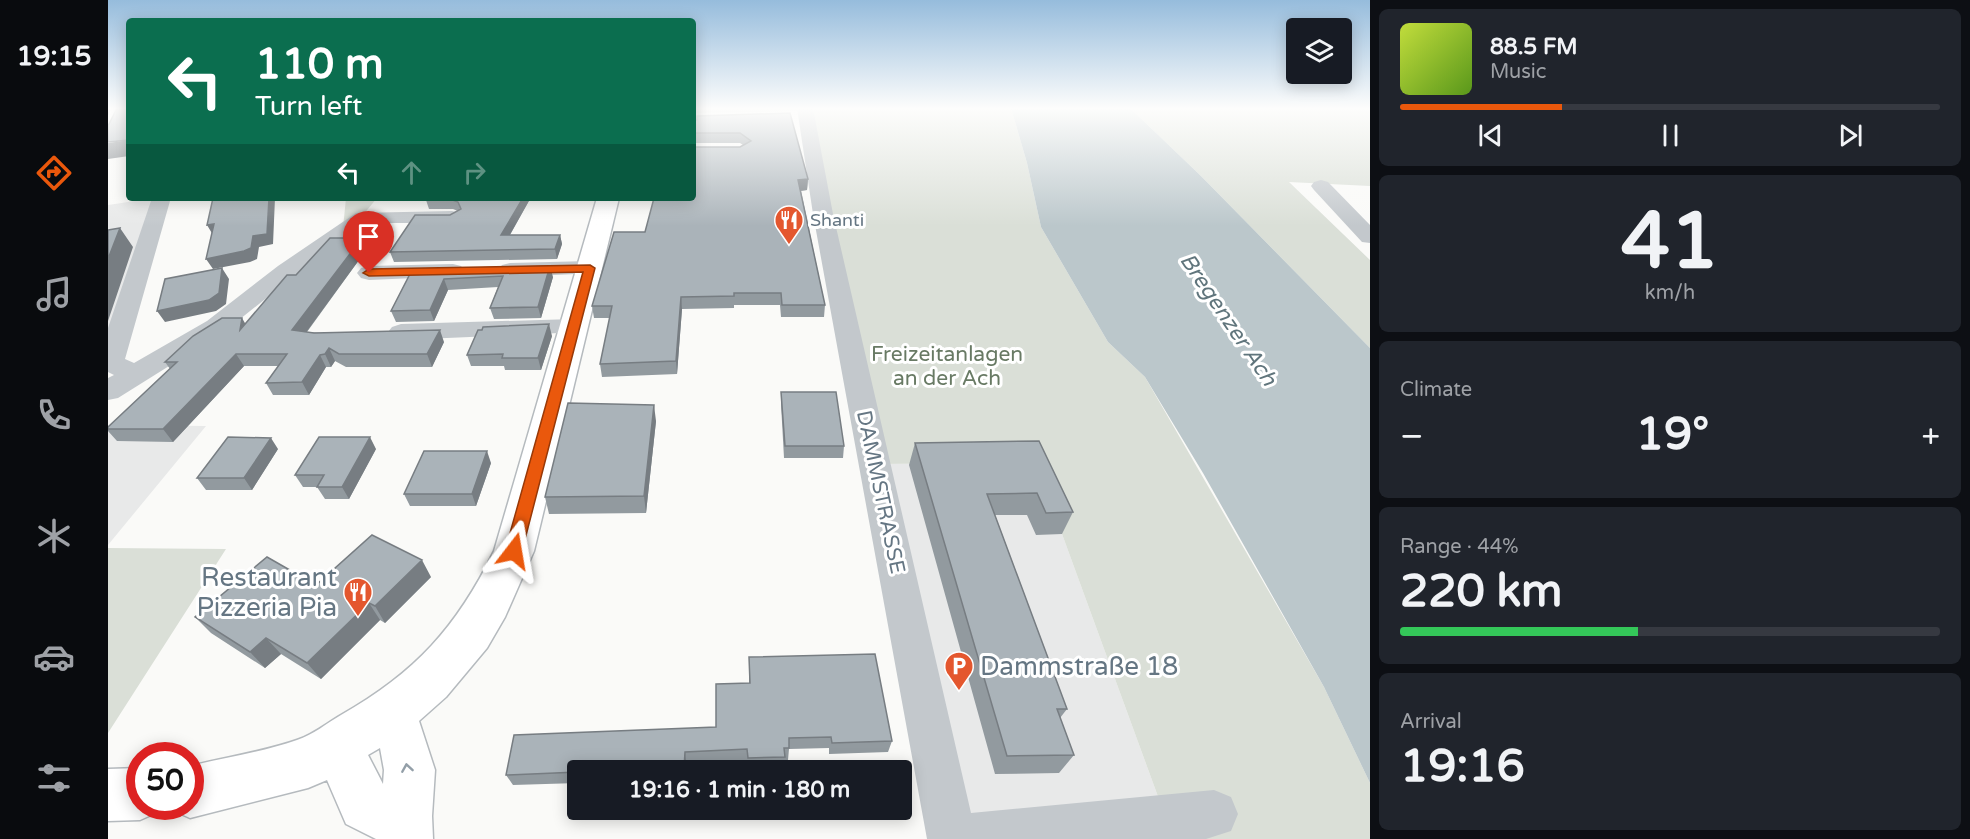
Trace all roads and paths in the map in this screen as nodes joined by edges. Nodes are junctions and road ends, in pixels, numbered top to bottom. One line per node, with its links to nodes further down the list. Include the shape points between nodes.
1 (812, 147): 20 (street, DAMMSTRASSE)
2 (1321, 186): 6 (street)
3 (160, 201): 11 (street, via 110,363)
4 (607, 201): 7 (main road)
5 (452, 216): 11 (street, via 363,217 216,326)
6 (1370, 237)
7 (590, 268): 8 (street); 9 (main road)
8 (369, 273)
9 (574, 327): 10 (street); 13 (main road, via 514,551 490,604 449,661)
10 (377, 333)
11 (135, 374): 12 (street)
12 (108, 391)
13 (390, 714): 14 (main road); 19 (main road, one-way to 13, via 410,775 403,742)
14 (338, 747): 15 (main road, via 308,763); 19 (main road, via 365,805)
15 (204, 789)
16 (126, 794): 17 (main road)
17 (108, 795)
18 (1214, 813): 21 (street)
19 (405, 831)
20 (952, 839)
21 (958, 839)

